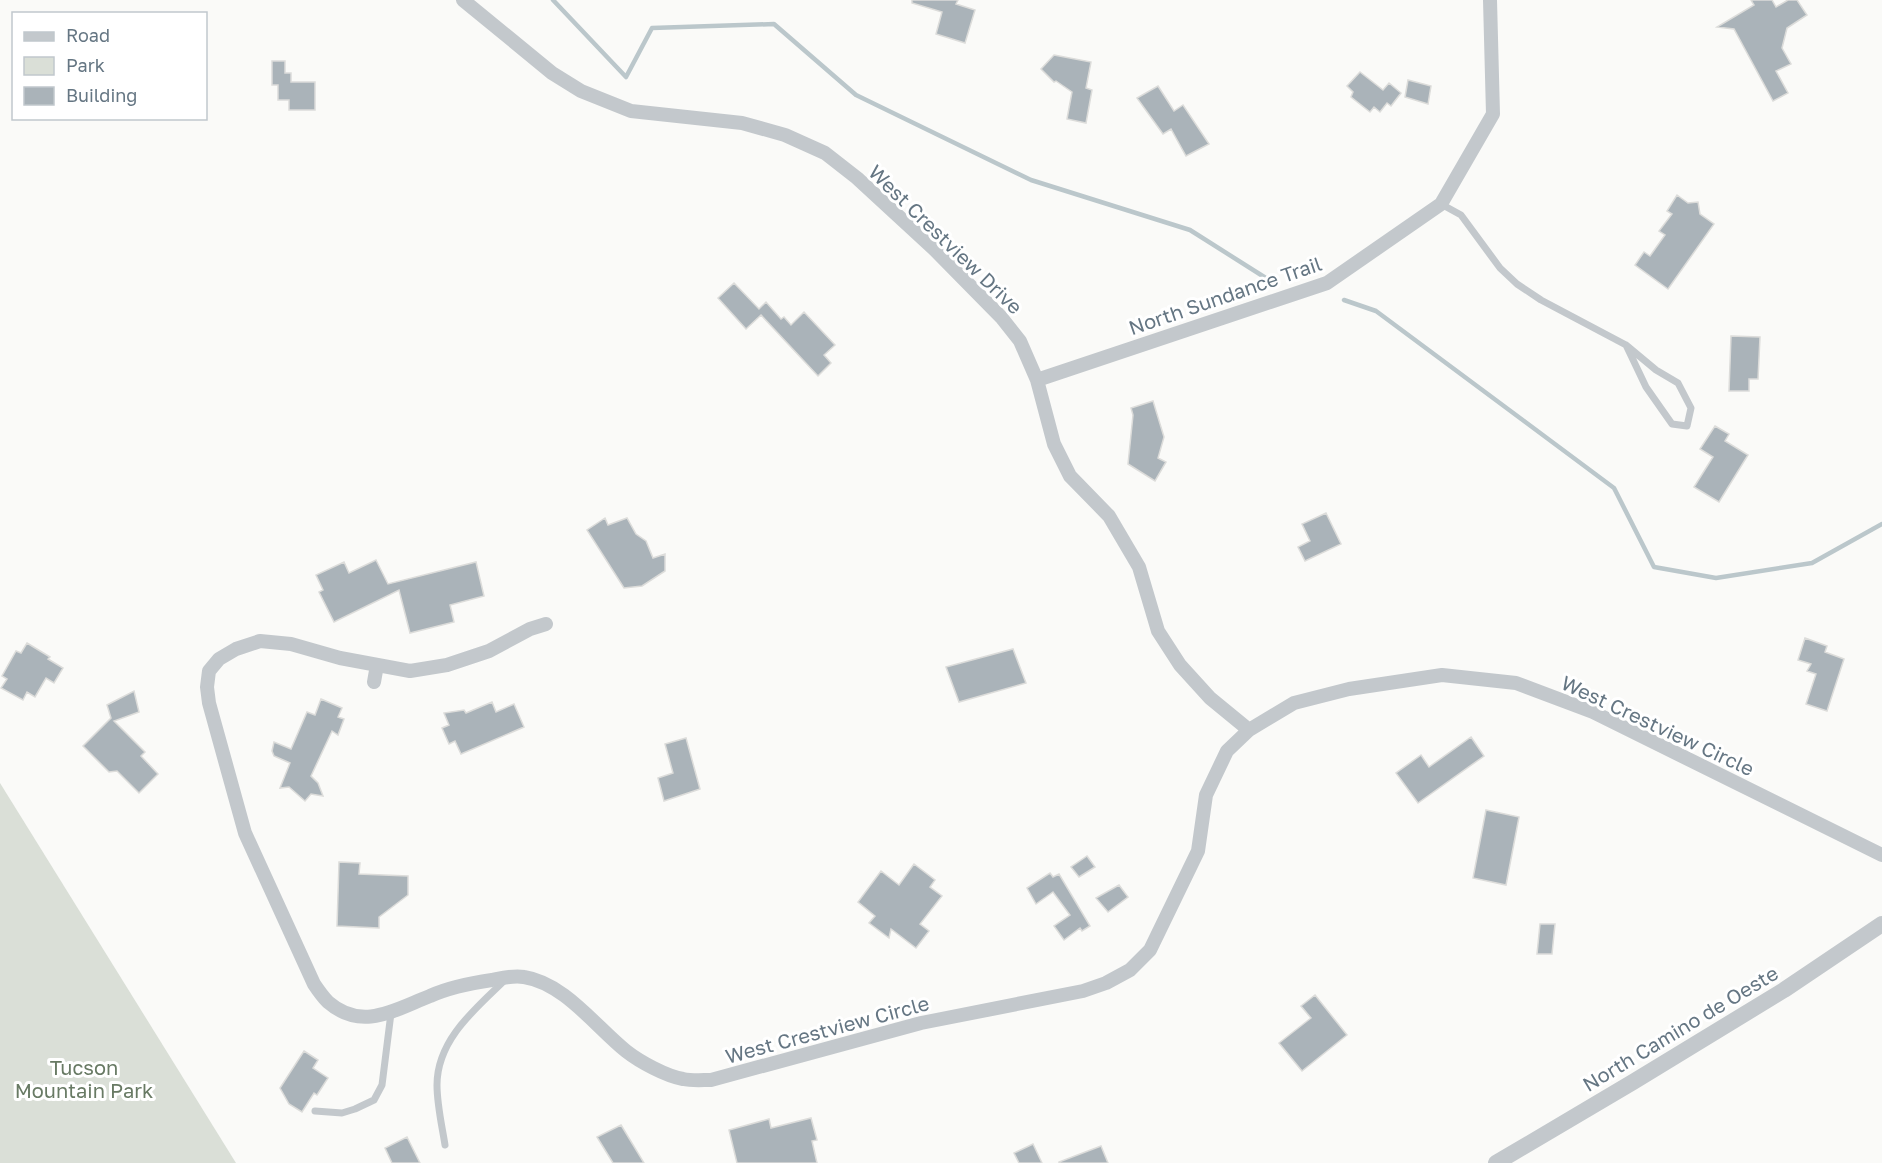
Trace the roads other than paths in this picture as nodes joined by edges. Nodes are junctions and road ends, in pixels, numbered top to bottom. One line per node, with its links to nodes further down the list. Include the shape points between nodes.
1 (463, 0): 5 (street, West Crestview Drive, via 581,92 631,111 742,123 785,135 825,153 866,186 982,296 1020,341)
2 (1490, 0): 3 (street, North Sundance Trail, via 1493,114)
3 (1441, 204): 4 (lane, via 1461,215 1500,268 1517,284); 5 (street, North Sundance Trail, via 1327,283)
4 (1626, 345): 4 (lane, via 1646,387 1672,424 1687,426 1691,408 1678,383)
5 (1037, 380): 9 (street, West Crestview Drive, via 1054,444 1070,476 1109,516 1139,567 1158,631 1180,665 1210,698)
6 (546, 624): 7 (street, West Crestview Circle, via 489,651 447,665 410,671)
7 (377, 665): 8 (street); 13 (street, West Crestview Circle, via 291,644 260,642 236,648 219,659 209,671 207,687 245,833 314,984 328,1002 344,1012 364,1018)
8 (374, 682)
9 (1249, 730): 10 (street, West Crestview Circle, via 1294,703 1349,689 1442,675 1516,683 1593,712); 12 (street, West Crestview Circle, via 1227,751 1206,795 1198,851 1150,950 1130,970 1083,991 921,1023 711,1080 682,1079 644,1063 546,984)
10 (1882, 855)
11 (1882, 924): 16 (street, North Camino de Oeste, via 1784,990)
12 (508, 977): 13 (street, West Crestview Circle, via 454,988); 15 (lane, via 465,1018 440,1062 437,1086)
13 (391, 1013): 14 (lane, via 384,1077 374,1100 342,1113)
14 (315, 1111)
15 (445, 1145)
16 (1496, 1163)

